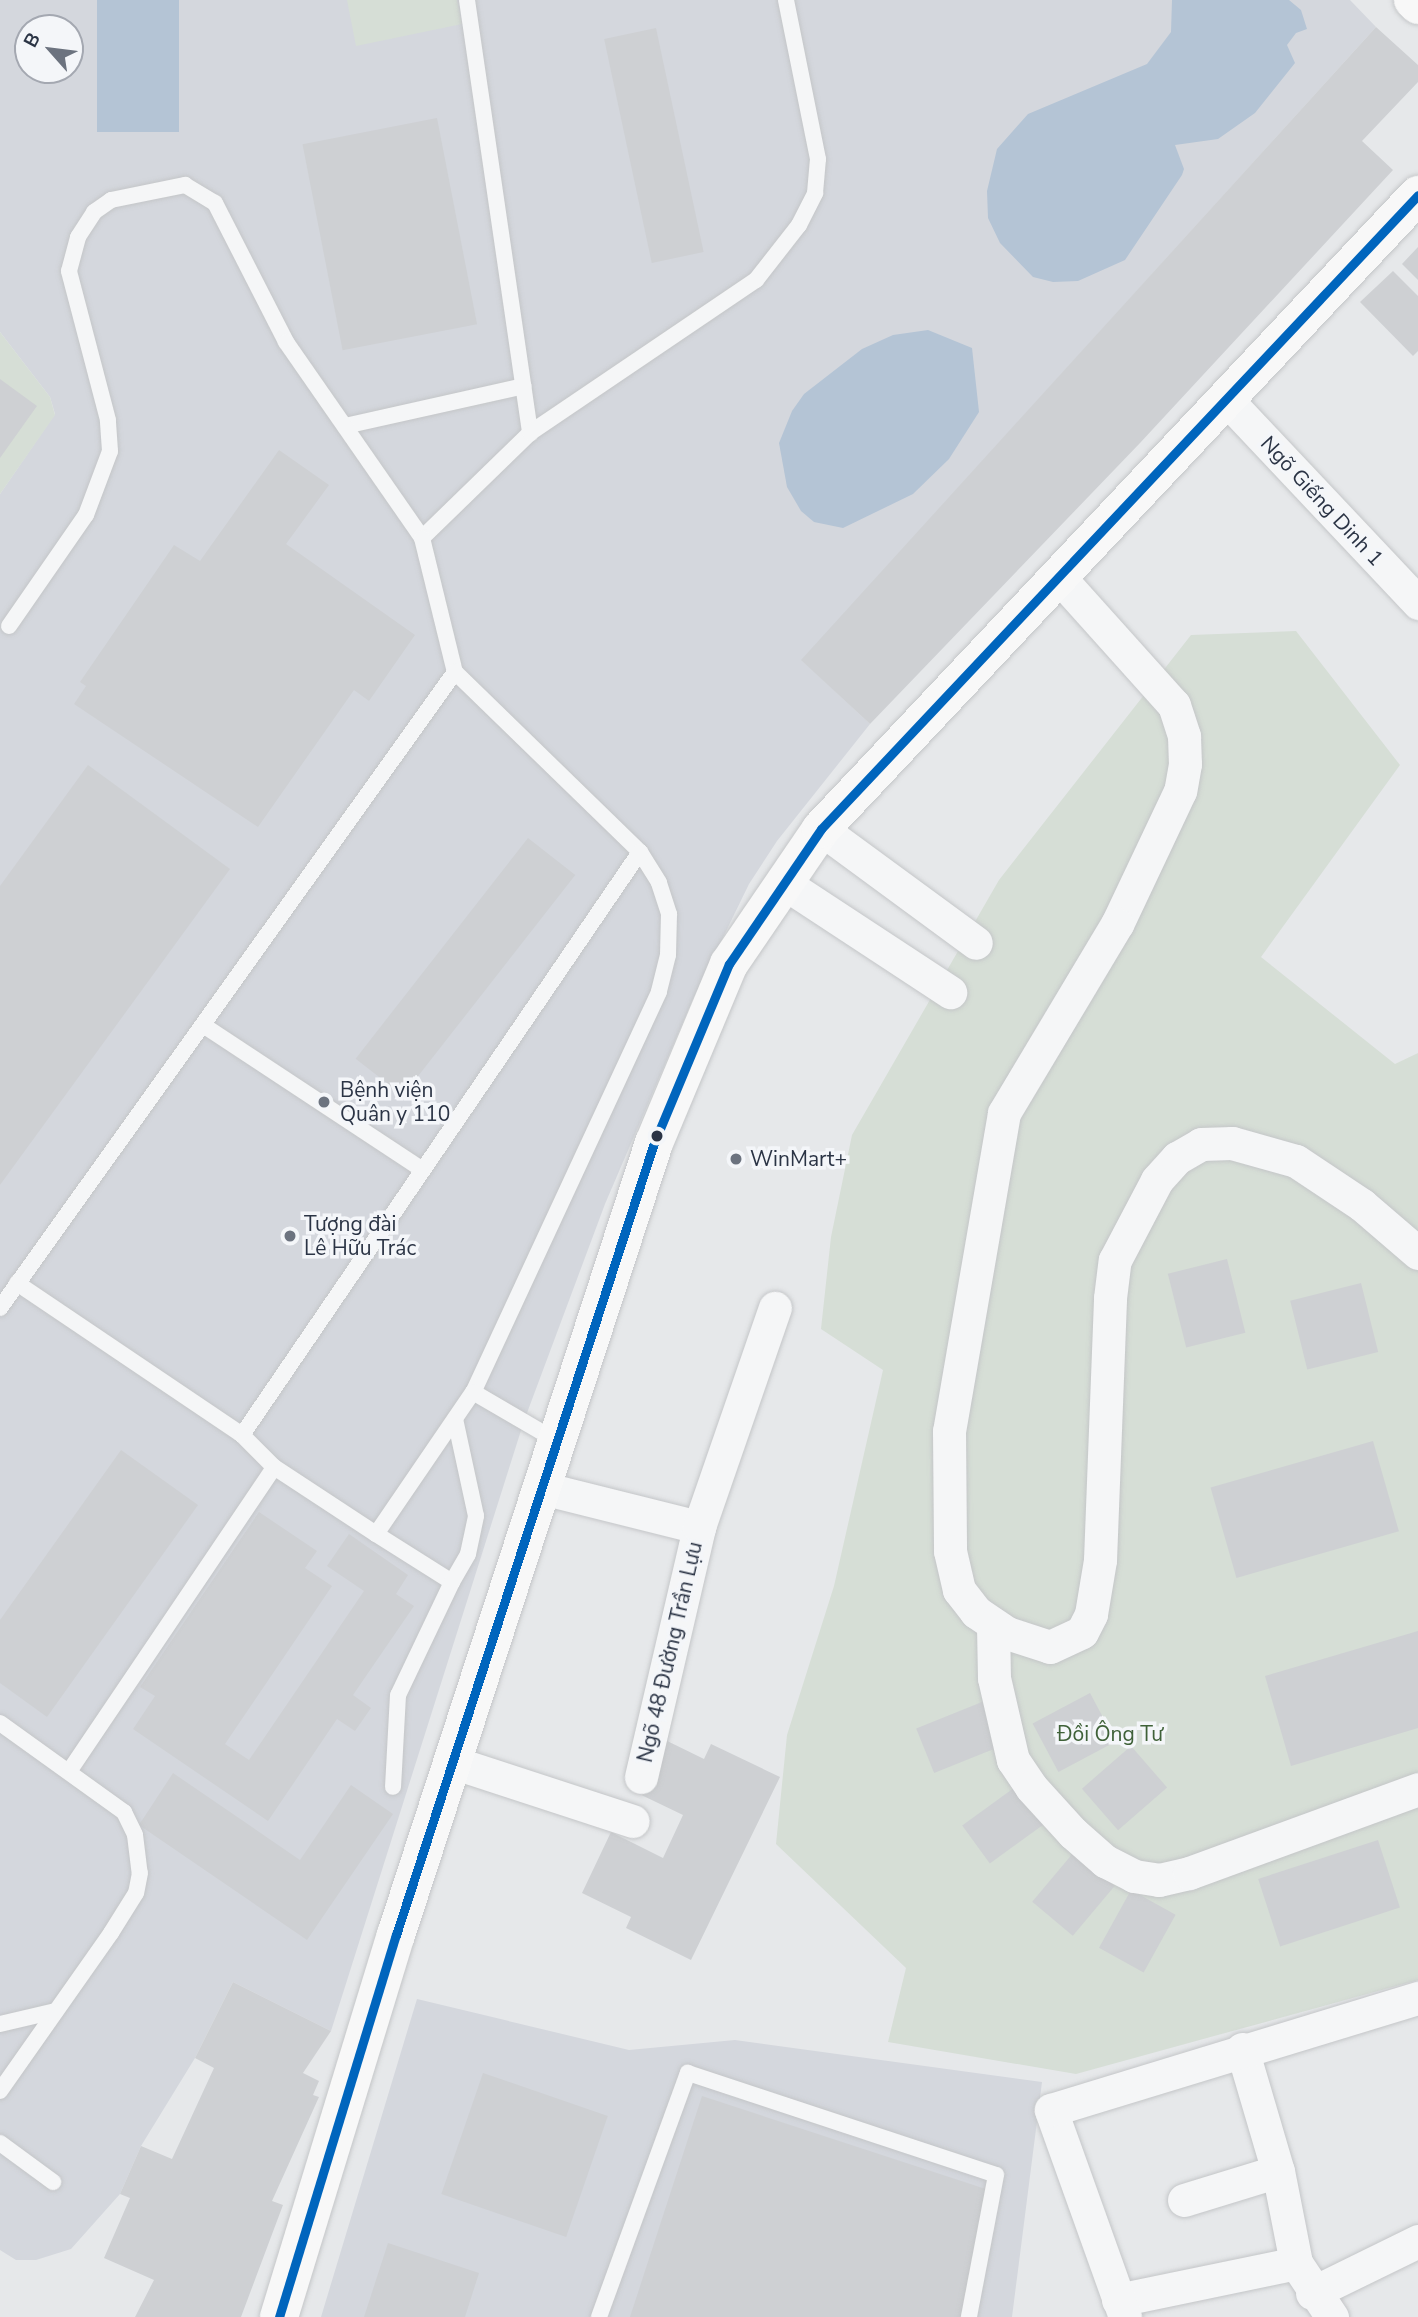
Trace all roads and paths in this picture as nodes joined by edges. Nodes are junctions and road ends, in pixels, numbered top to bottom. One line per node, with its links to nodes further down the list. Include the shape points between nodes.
1 (467, 0): 6 (lane)
2 (786, 0): 9 (lane, via 818,159 815,194 799,225 756,279)
3 (1413, 0): 4 (main road)
4 (1418, 5)
5 (1418, 195): 7 (main road)
6 (524, 386): 8 (lane); 9 (lane)
7 (1227, 400): 11 (main road); 12 (street, Ngõ Giếng Dinh 1)
8 (345, 426): 10 (lane); 13 (lane, via 286,342 215,203 185,185 111,200 94,212 78,237 69,271 108,420 110,451 86,515)
9 (530, 433): 10 (lane)
10 (422, 538): 14 (lane)
11 (1059, 578): 15 (main road); 35 (street, via 1174,705 1184,736 1185,764 1180,791 1117,924 1020,1081 1004,1114 996,1147 955,1383 946,1486 946,1528 959,1590)
12 (1418, 603)
13 (9, 626)
14 (455, 672): 16 (lane); 20 (lane)
15 (821, 829): 17 (main road); 18 (street)
16 (640, 852): 21 (lane); 26 (lane, via 659,883 669,914 668,955 659,992)
17 (784, 883): 19 (street); 29 (main road, via 729,964 659,1130)
18 (976, 943)
19 (950, 992)
20 (203, 1026): 21 (lane); 23 (lane)
21 (421, 1169): 28 (lane)
22 (1418, 1253): 35 (street, via 1362,1205 1296,1161 1232,1143 1201,1143 1177,1158 1157,1180 1115,1260 1100,1560 1091,1614 1082,1632 1050,1647)
23 (17, 1283): 24 (lane); 28 (lane)
24 (0, 1308)
25 (775, 1308): 32 (street, Ngõ 48 Đường Trần Lựu)
26 (473, 1392): 27 (lane); 29 (lane)
27 (454, 1419): 33 (lane); 34 (lane, via 476,1516 468,1554)
28 (242, 1435): 30 (lane)
29 (557, 1441): 31 (main road)
30 (274, 1467): 33 (lane); 38 (lane)
31 (542, 1488): 32 (street, Ngõ 48 Đường Trần Lựu); 37 (main road)
32 (699, 1527): 39 (street, Ngõ 48 Đường Trần Lựu)
33 (376, 1534): 34 (lane)
34 (452, 1582): 40 (lane, via 398,1695)
35 (993, 1626): 41 (street, via 994,1678 1013,1760 1073,1833 1105,1861 1134,1876 1159,1880 1189,1873)
36 (0, 1723): 38 (lane)
37 (452, 1762): 42 (street); 56 (main road)
38 (70, 1770): 44 (lane, via 124,1812 135,1835 140,1873 136,1893)
39 (641, 1777)
40 (393, 1787)
41 (1418, 1789)
42 (633, 1821)
43 (1418, 1998): 46 (street)
44 (56, 2011): 45 (lane); 47 (lane)
45 (0, 2024)
46 (1242, 2049): 49 (street); 55 (street, via 1051,2110)
47 (0, 2091)
48 (0, 2143): 50 (lane)
49 (1278, 2171): 51 (street); 53 (street)
50 (53, 2182)
51 (1184, 2200)
52 (1418, 2241): 54 (street)
53 (1296, 2263): 54 (street); 55 (street)
54 (1322, 2305)
55 (1122, 2309)
56 (279, 2317)
57 (599, 2317): 58 (lane, via 688,2073 996,2175)
58 (969, 2317)

